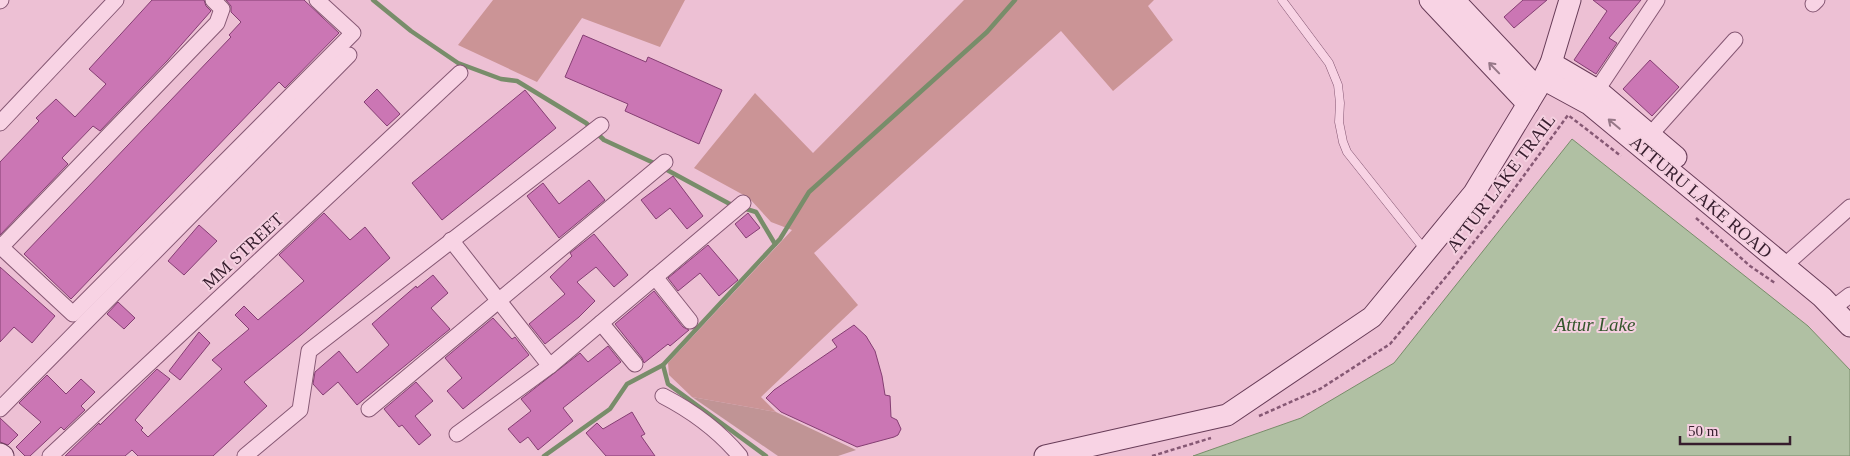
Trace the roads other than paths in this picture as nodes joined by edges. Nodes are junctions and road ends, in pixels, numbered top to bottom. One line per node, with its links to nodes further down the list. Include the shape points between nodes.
1 (116, 0): 14 (street)
2 (213, 0): 3 (street, via 222,9 217,24 1,247 73,314 353,33)
3 (317, 0)
4 (1282, 0): 21 (lane, via 1335,74 1340,94 1340,132 1347,152)
5 (1430, 0): 12 (street, one-way to 5)
6 (1454, 0): 12 (street)
7 (1570, 0): 12 (street)
8 (1657, 0): 13 (street)
9 (1735, 40): 16 (street)
10 (349, 55): 32 (street)
11 (460, 73): 35 (street, MM STREET)
12 (1540, 84): 13 (street, ATTURU LAKE ROAD); 21 (street, via 1474,193); 22 (street, ATTURU LAKE ROAD, one-way to 12, via 1589,104)
13 (1597, 90): 16 (street, ATTURU LAKE ROAD)
14 (0, 123)
15 (601, 125): 20 (street)
16 (1650, 135): 22 (street, ATTURU LAKE ROAD)
17 (665, 162): 24 (street)
18 (742, 203): 23 (street)
19 (1850, 207): 22 (street)
20 (451, 240): 24 (street); 36 (street, via 308,351 300,410)
21 (1426, 251): 38 (street, via 1372,317 1228,414)
22 (1789, 262): 25 (street, ATTURU LAKE ROAD, via 1822,297)
23 (655, 277): 26 (street); 27 (street)
24 (500, 302): 30 (street); 33 (street)
25 (1844, 303): 28 (street, ATTURU LAKE ROAD)
26 (690, 321)
27 (601, 323): 29 (street); 30 (street)
28 (1850, 326)
29 (635, 364)
30 (550, 366): 34 (street)
31 (663, 396): 37 (street, via 683,406 720,435)
32 (0, 409)
33 (368, 409)
34 (457, 434)
35 (50, 456)
36 (245, 456)
37 (740, 456)
38 (1045, 456)

